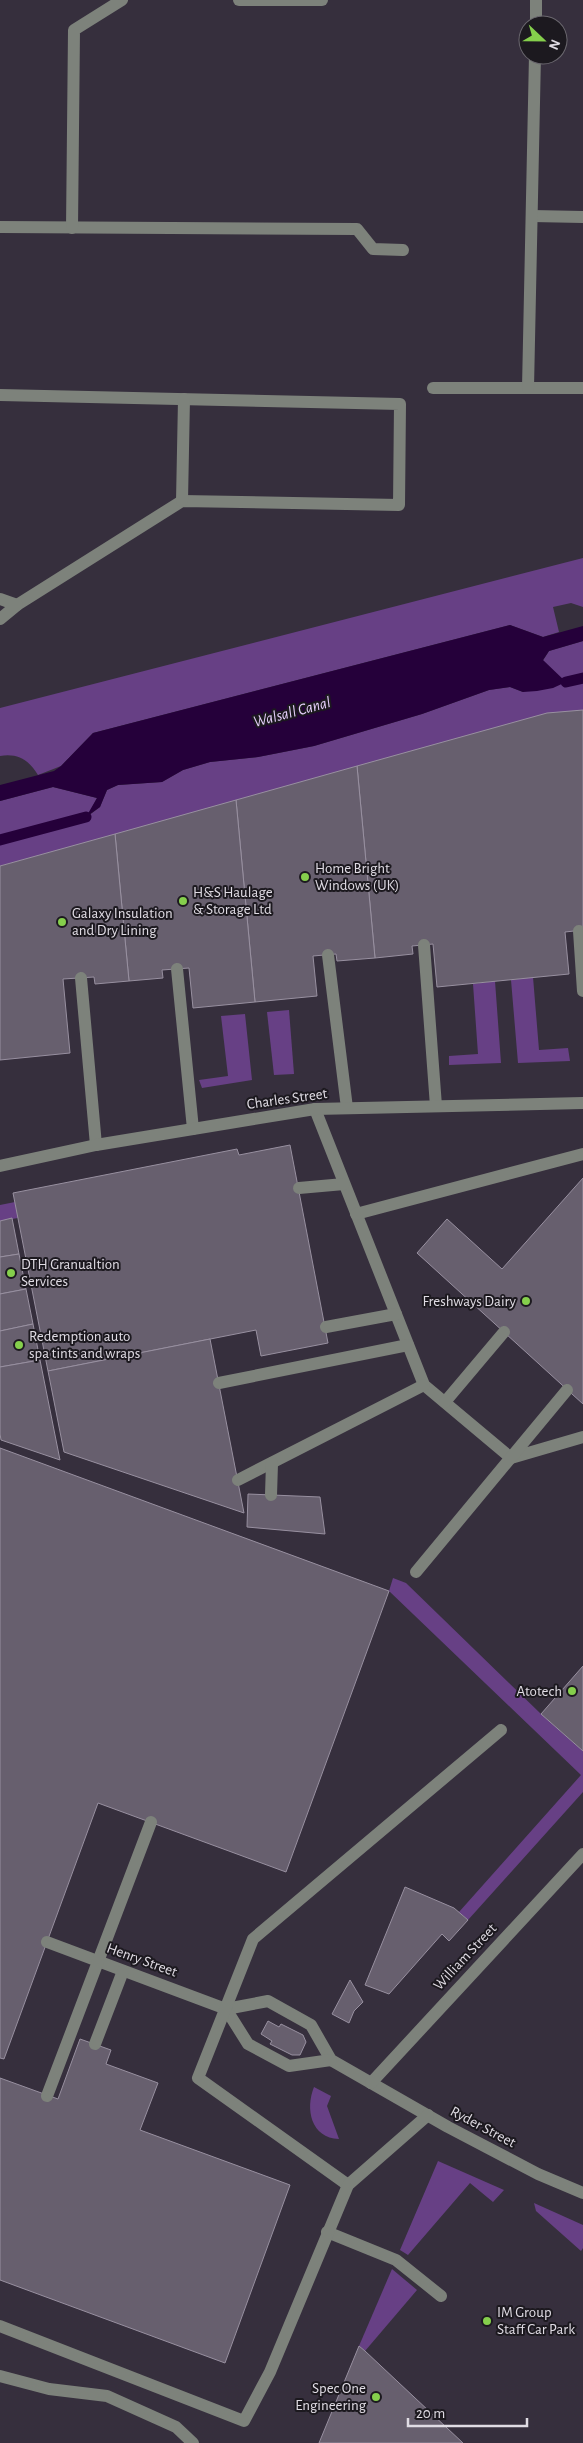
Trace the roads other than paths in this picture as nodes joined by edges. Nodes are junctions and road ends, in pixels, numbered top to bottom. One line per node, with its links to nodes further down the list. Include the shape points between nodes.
1 (122, 0): 10 (street, via 74,30)
2 (239, 0): 3 (street)
3 (322, 0)
4 (536, 0): 5 (street)
5 (536, 15)
6 (535, 65): 7 (street)
7 (532, 216): 8 (street); 13 (street)
8 (583, 217)
9 (0, 227): 10 (street)
10 (72, 228): 11 (street, via 357,228 373,249)
11 (403, 250)
12 (432, 388): 13 (street)
13 (528, 388): 14 (street)
14 (583, 388)
15 (0, 395): 16 (street)
16 (184, 399): 17 (street); 17 (street, via 400,404 399,504)
17 (182, 501): 19 (street)
18 (0, 600): 19 (street)
19 (17, 605): 20 (street)
20 (0, 619)
21 (579, 931): 26 (street)
22 (424, 945): 28 (street)
23 (328, 954): 29 (street)
24 (176, 969): 31 (street)
25 (81, 978): 32 (street)
26 (583, 991)
27 (583, 1103): 28 (street, Charles Street)
28 (436, 1106): 29 (street, Charles Street)
29 (346, 1108): 30 (street, Charles Street)
30 (315, 1109): 31 (street, Charles Street); 35 (street)
31 (193, 1130): 32 (street, Charles Street)
32 (96, 1146): 34 (street, Charles Street)
33 (583, 1154): 37 (street)
34 (0, 1166)
35 (344, 1184): 36 (street); 37 (street)
36 (298, 1188)
37 (356, 1214): 38 (street)
38 (396, 1314): 39 (street); 41 (street)
39 (326, 1327)
40 (504, 1332): 45 (street)
41 (408, 1346): 42 (street); 43 (street)
42 (219, 1383)
43 (424, 1385): 45 (street); 48 (street)
44 (567, 1390): 47 (street)
45 (445, 1402): 47 (street)
46 (583, 1437): 47 (street)
47 (511, 1458): 51 (street)
48 (272, 1463): 49 (street); 50 (street)
49 (238, 1480)
50 (271, 1495)
51 (416, 1572)
52 (501, 1730): 58 (street, via 253,1939)
53 (151, 1822): 56 (street)
54 (583, 1854): 61 (street, William Street)
55 (47, 1942): 56 (street, Henry Street)
56 (98, 1961): 57 (street, Henry Street); 62 (street)
57 (123, 1971): 58 (street, Henry Street); 59 (street)
58 (226, 2009): 60 (street, via 248,2044 289,2066); 60 (street, via 268,2001 312,2025); 64 (street, via 198,2078)
59 (95, 2044)
60 (331, 2060): 61 (street, Ryder Street)
61 (372, 2083): 63 (street, Ryder Street)
62 (47, 2096)
63 (428, 2115): 64 (street); 65 (street, Ryder Street, via 538,2174)
64 (348, 2185): 66 (street)
65 (583, 2193)
66 (328, 2232): 67 (street, via 396,2260); 68 (street, via 270,2372 244,2421)
67 (441, 2296)
68 (0, 2326)
69 (0, 2376): 70 (street, via 49,2389 107,2396 176,2427)
70 (192, 2443)

